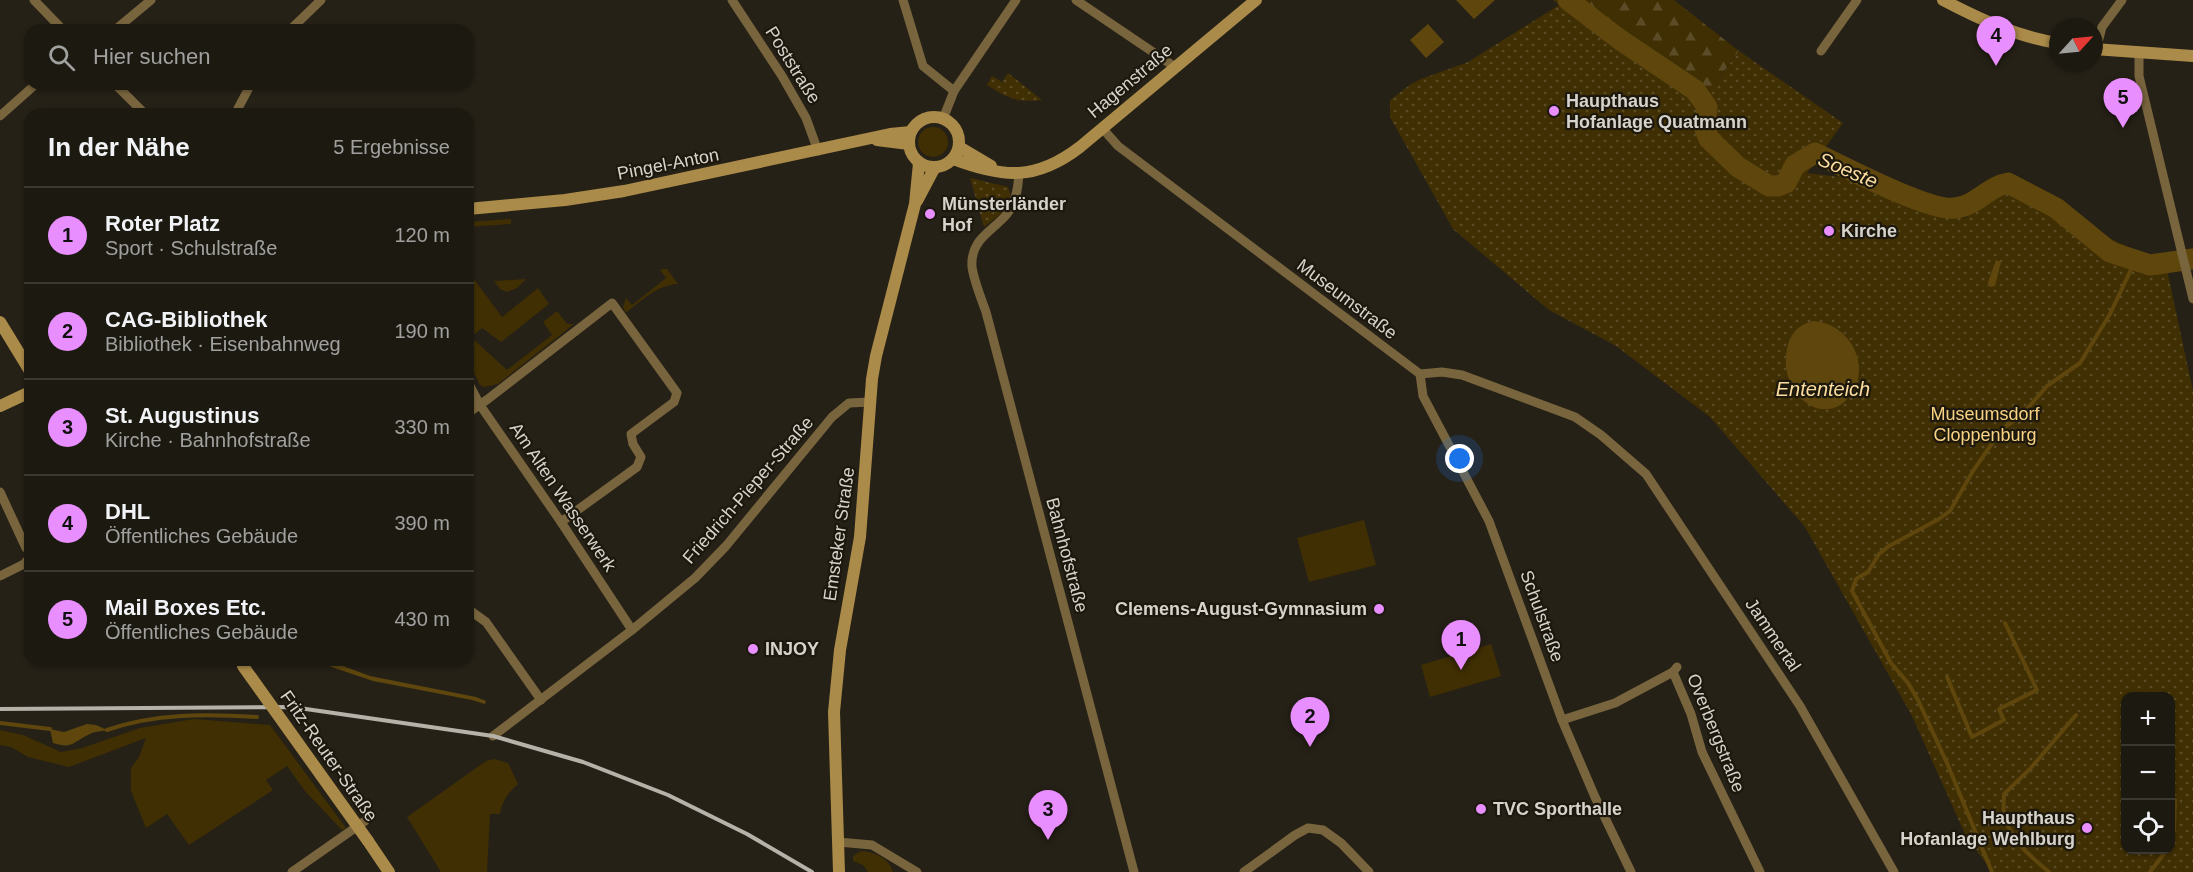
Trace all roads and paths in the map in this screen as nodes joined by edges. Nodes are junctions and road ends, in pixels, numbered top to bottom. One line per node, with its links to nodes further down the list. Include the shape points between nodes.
1 (34, 0): 12 (street)
2 (151, 0): 13 (street)
3 (321, 0): 14 (street)
4 (732, 0): 32 (street, Poststraße, via 806,118)
5 (903, 0): 25 (street, via 923,66)
6 (1016, 0): 25 (street)
7 (1076, 0): 21 (street)
8 (1256, 0): 21 (street, Hagenstraße)
9 (1857, 0): 18 (street)
10 (1943, 0): 16 (street, via 2002,28)
11 (2122, 0): 15 (street)
12 (57, 24)
13 (122, 24)
14 (296, 24)
15 (2103, 26)
16 (2049, 42)
17 (2103, 50): 19 (street)
18 (1821, 51)
19 (2139, 53): 20 (street); 39 (street, via 2139,76)
20 (2193, 56)
21 (1175, 67): 30 (street, Hagenstraße)
22 (29, 90): 28 (street)
23 (121, 90): 26 (street)
24 (248, 90): 27 (street)
25 (954, 91): 29 (street)
26 (139, 108)
27 (238, 108)
28 (0, 116)
29 (943, 119): 31 (street, via 922,120); 33 (street, via 957,135)
30 (1103, 129): 36 (street, Hagenstraße, via 1058,162); 42 (street, Museumstraße, via 1118,146)
31 (910, 138): 32 (street, Pingel-Anton, via 873,139); 34 (street, via 913,156)
32 (818, 151): 38 (street, Pingel-Anton, via 624,191)
33 (956, 153): 35 (street, via 944,165); 36 (street, Hagenstraße, via 970,165)
34 (919, 163): 35 (street); 37 (street, Emsteker Straße)
35 (935, 167): 37 (street, Emsteker Straße)
36 (1019, 174): 66 (street, Bahnhofstraße, via 1014,204 975,246 972,267)
37 (915, 204): 45 (street, Emsteker Straße, via 876,356)
38 (474, 208)
39 (2193, 299)
40 (0, 322): 41 (street)
41 (24, 360)
42 (1420, 374): 58 (street, Schulstraße, via 1423,396 1490,521); 71 (street, Jammertal, via 1462,375 1575,417 1646,474 1800,706)
43 (474, 394): 46 (street, Am Alten Wasserwerk)
44 (24, 395): 47 (street)
45 (870, 402): 55 (street, Friedrich-Pieper-Straße, via 849,403 832,417 726,546 695,578); 61 (street, Emsteker Straße, via 860,537 840,650 834,712)
46 (480, 405): 48 (street); 50 (street, Am Alten Wasserwerk); 50 (street, via 612,303 677,393 674,402 631,434 641,457 637,467)
47 (0, 406)
48 (474, 408)
49 (0, 492): 51 (street)
50 (561, 522): 55 (street, Am Alten Wasserwerk)
51 (24, 544)
52 (24, 564): 53 (street)
53 (0, 576)
54 (474, 613): 57 (street, via 486,622)
55 (632, 630): 57 (street, Friedrich-Pieper-Straße)
56 (243, 666): 63 (street, Fritz-Reuter-Straße, bridge)
57 (541, 700): 59 (street, Friedrich-Pieper-Straße)
58 (1562, 720): 69 (street, Schulstraße); 70 (street, Overbergstraße, via 1615,703 1675,669 1702,752)
59 (493, 736)
60 (365, 821): 62 (street)
61 (838, 842): 64 (street, Emsteker Straße); 65 (street, via 872,845)
62 (292, 872)
63 (389, 872)
64 (839, 872)
65 (917, 872)
66 (1134, 872)
67 (1244, 872): 68 (street, via 1308,828 1323,830)
68 (1369, 872)
69 (1631, 872)
70 (1760, 872)
71 (1894, 872)

